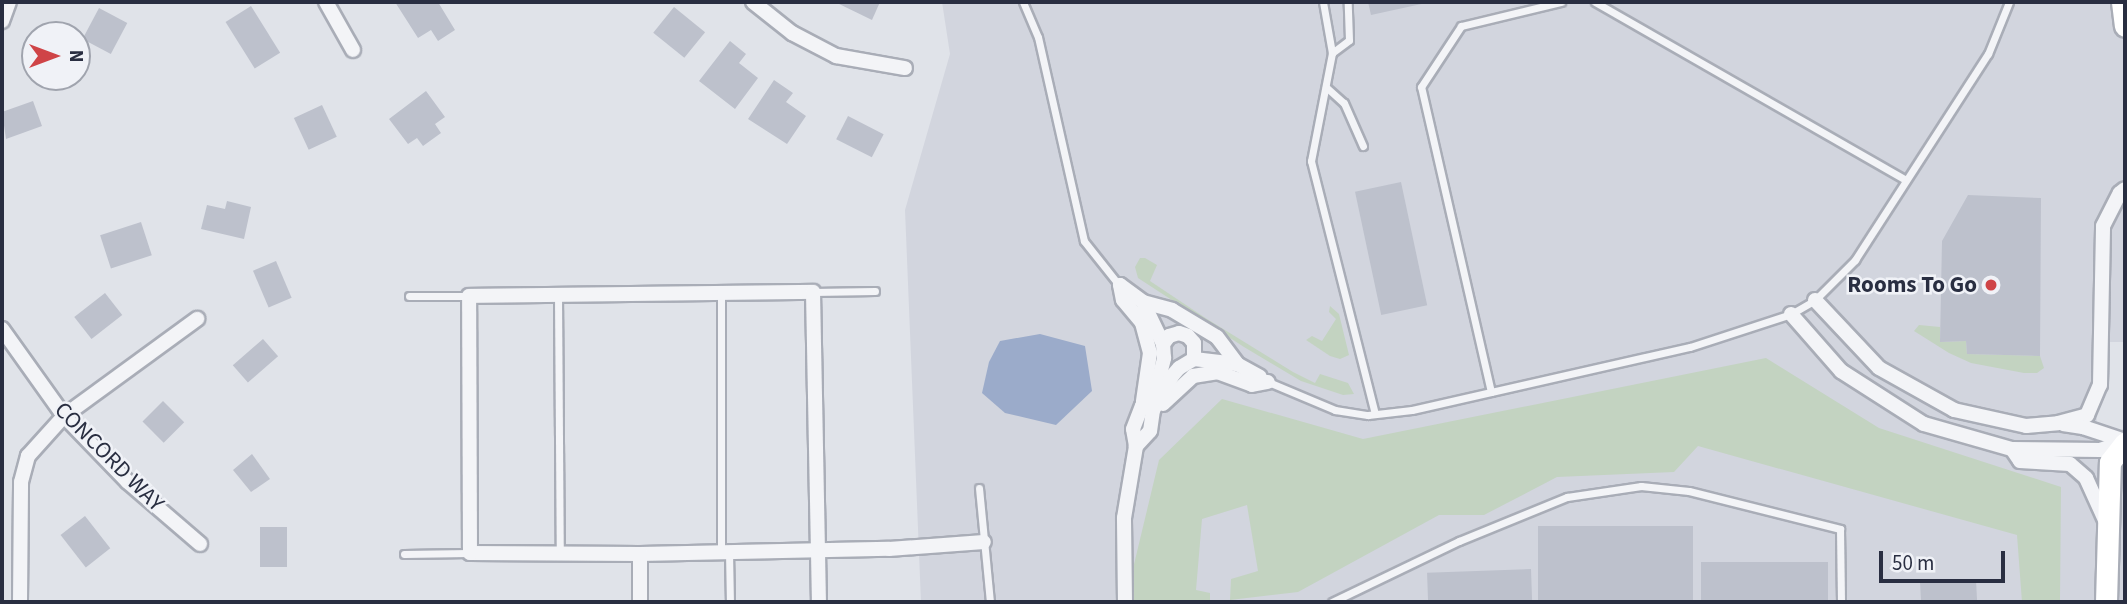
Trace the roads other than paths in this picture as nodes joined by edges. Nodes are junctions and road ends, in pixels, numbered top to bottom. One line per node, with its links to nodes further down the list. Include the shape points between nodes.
1 (9, 2): 11 (street)
2 (326, 2): 13 (street)
3 (753, 2): 15 (street, via 792,33 836,56)
4 (1023, 2): 20 (lane, via 1038,37 1084,241)
5 (1323, 2): 14 (lane)
6 (1348, 2): 14 (lane, via 1349,40)
7 (1561, 2): 41 (lane, via 1461,26 1421,87)
8 (1595, 2): 18 (lane)
9 (2009, 2): 18 (lane, via 1988,54)
10 (2122, 2): 12 (main road)
11 (2, 21)
12 (2125, 26)
13 (353, 50)
14 (1332, 53): 16 (lane)
15 (905, 68)
16 (1326, 87): 17 (lane, via 1344,103); 43 (lane, via 1311,161)
17 (1363, 146)
18 (1906, 180): 27 (lane, via 1855,260)
19 (2125, 189): 45 (street, via 2103,226 2100,385 2087,415)
20 (1120, 285): 28 (street); 42 (street, via 1122,300 1142,323 1150,353)
21 (875, 291): 22 (lane)
22 (813, 292): 23 (street); 54 (street)
23 (721, 293): 24 (street); 56 (lane)
24 (558, 295): 26 (street); 55 (lane)
25 (409, 296): 26 (lane)
26 (469, 296): 57 (street)
27 (1815, 300): 30 (lane); 45 (street, via 1879,368 1954,410 2026,426)
28 (1143, 302): 29 (street); 36 (street)
29 (1172, 310): 33 (street); 34 (street)
30 (1791, 314): 41 (lane, via 1690,347); 49 (street, via 1841,371 1924,425)
31 (197, 319): 44 (street)
32 (2, 328): 44 (street, CONCORD WAY)
33 (1179, 333): 35 (street); 36 (street, via 1169,336)
34 (1217, 337): 35 (street); 38 (street)
35 (1194, 343): 37 (street)
36 (1163, 351): 39 (street, via 1170,366); 42 (street, via 1157,385)
37 (1194, 359): 38 (street); 39 (street)
38 (1237, 364): 40 (street)
39 (1178, 368): 46 (street, via 1153,410)
40 (1264, 379): 43 (lane, via 1335,410); 46 (street, via 1252,385 1217,372 1193,376 1161,407)
41 (1491, 392): 43 (lane)
42 (1142, 406): 48 (street, via 1133,429)
43 (1375, 414)
44 (64, 416): 53 (street, CONCORD WAY, via 128,482); 60 (street, via 29,456 22,482)
45 (2058, 423): 47 (street)
46 (1150, 430): 48 (street)
47 (2125, 442): 49 (street, via 2100,450); 51 (main road, via 2110,462)
48 (1136, 446): 65 (street, via 1124,518)
49 (2011, 449): 51 (street, via 2021,461 2070,464 2086,478)
50 (979, 488): 52 (lane)
51 (2108, 529): 68 (main road)
52 (984, 542): 54 (street); 64 (lane)
53 (200, 544)
54 (818, 551): 56 (street); 63 (street)
55 (560, 552): 57 (street); 59 (street)
56 (725, 552): 59 (street); 62 (lane)
57 (470, 553): 58 (lane)
58 (404, 554)
59 (640, 554): 61 (street)
60 (20, 602)
61 (640, 602)
62 (730, 602)
63 (819, 602)
64 (990, 602)
65 (1125, 602)
66 (1332, 602): 67 (lane, via 1459,541 1567,497 1641,486 1689,491 1840,529)
67 (1841, 602)
68 (2106, 602)

